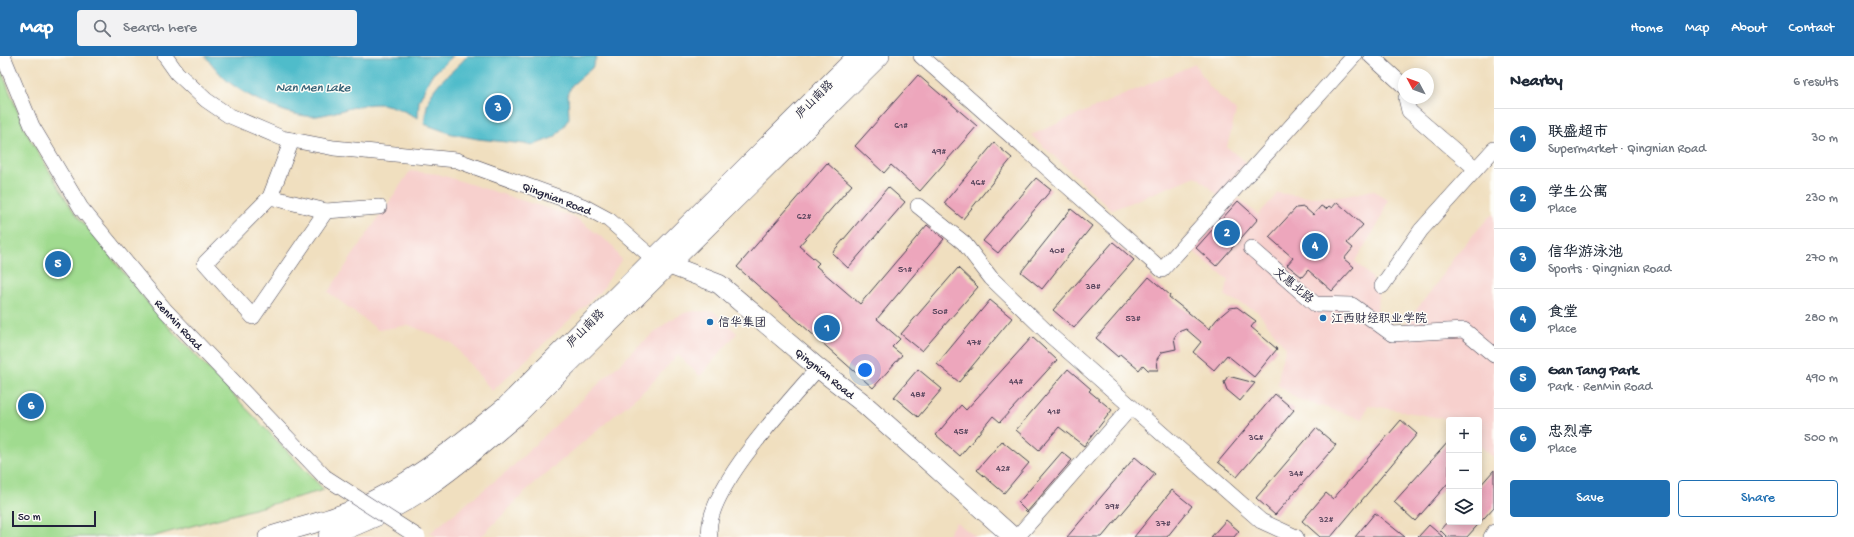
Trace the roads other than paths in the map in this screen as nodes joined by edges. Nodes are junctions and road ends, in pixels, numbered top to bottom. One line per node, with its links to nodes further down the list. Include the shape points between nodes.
1 (3, 56): 26 (street, RenMin Road, bridge, via 32,126 81,208 166,311 325,477)
2 (166, 56): 10 (street, Qingnian Road, via 177,73 228,116)
3 (857, 56): 18 (main road, 庐山南路)
4 (880, 56): 18 (main road, 庐山南路)
5 (921, 56): 6 (street, via 1162,270)
6 (1354, 56)
7 (1371, 56): 8 (street)
8 (1398, 81)
9 (1407, 104): 12 (street, via 1409,111)
10 (292, 140): 13 (street); 18 (street, Qingnian Road, via 334,148 456,160 583,206 609,220)
11 (1494, 149): 12 (street)
12 (1475, 168): 19 (street, via 1421,230)
13 (270, 198): 16 (street); 16 (street, via 205,263 252,316)
14 (918, 206): 22 (street, via 964,243 991,278)
15 (379, 207): 16 (street)
16 (326, 211)
17 (1251, 248): 20 (street, 文惠北路, via 1315,304 1352,305 1392,334 1464,330)
18 (662, 262): 21 (main road, Qingnian Road, via 719,284); 24 (main road, 庐山南路, via 506,406 455,448 402,485 350,511); 25 (main road, 庐山南路, via 516,416 463,461 414,496 358,525)
19 (1382, 286)
20 (1494, 355)
21 (818, 368): 27 (street, via 741,461 724,487 708,528); 28 (main road, Qingnian Road, via 862,403)
22 (1131, 407): 29 (street); 30 (street, via 1262,521)
23 (1494, 532): 31 (street)
24 (268, 537)
25 (328, 537)
26 (418, 537)
27 (710, 537)
28 (1013, 537)
29 (1017, 537)
30 (1296, 537)
31 (1491, 537)

